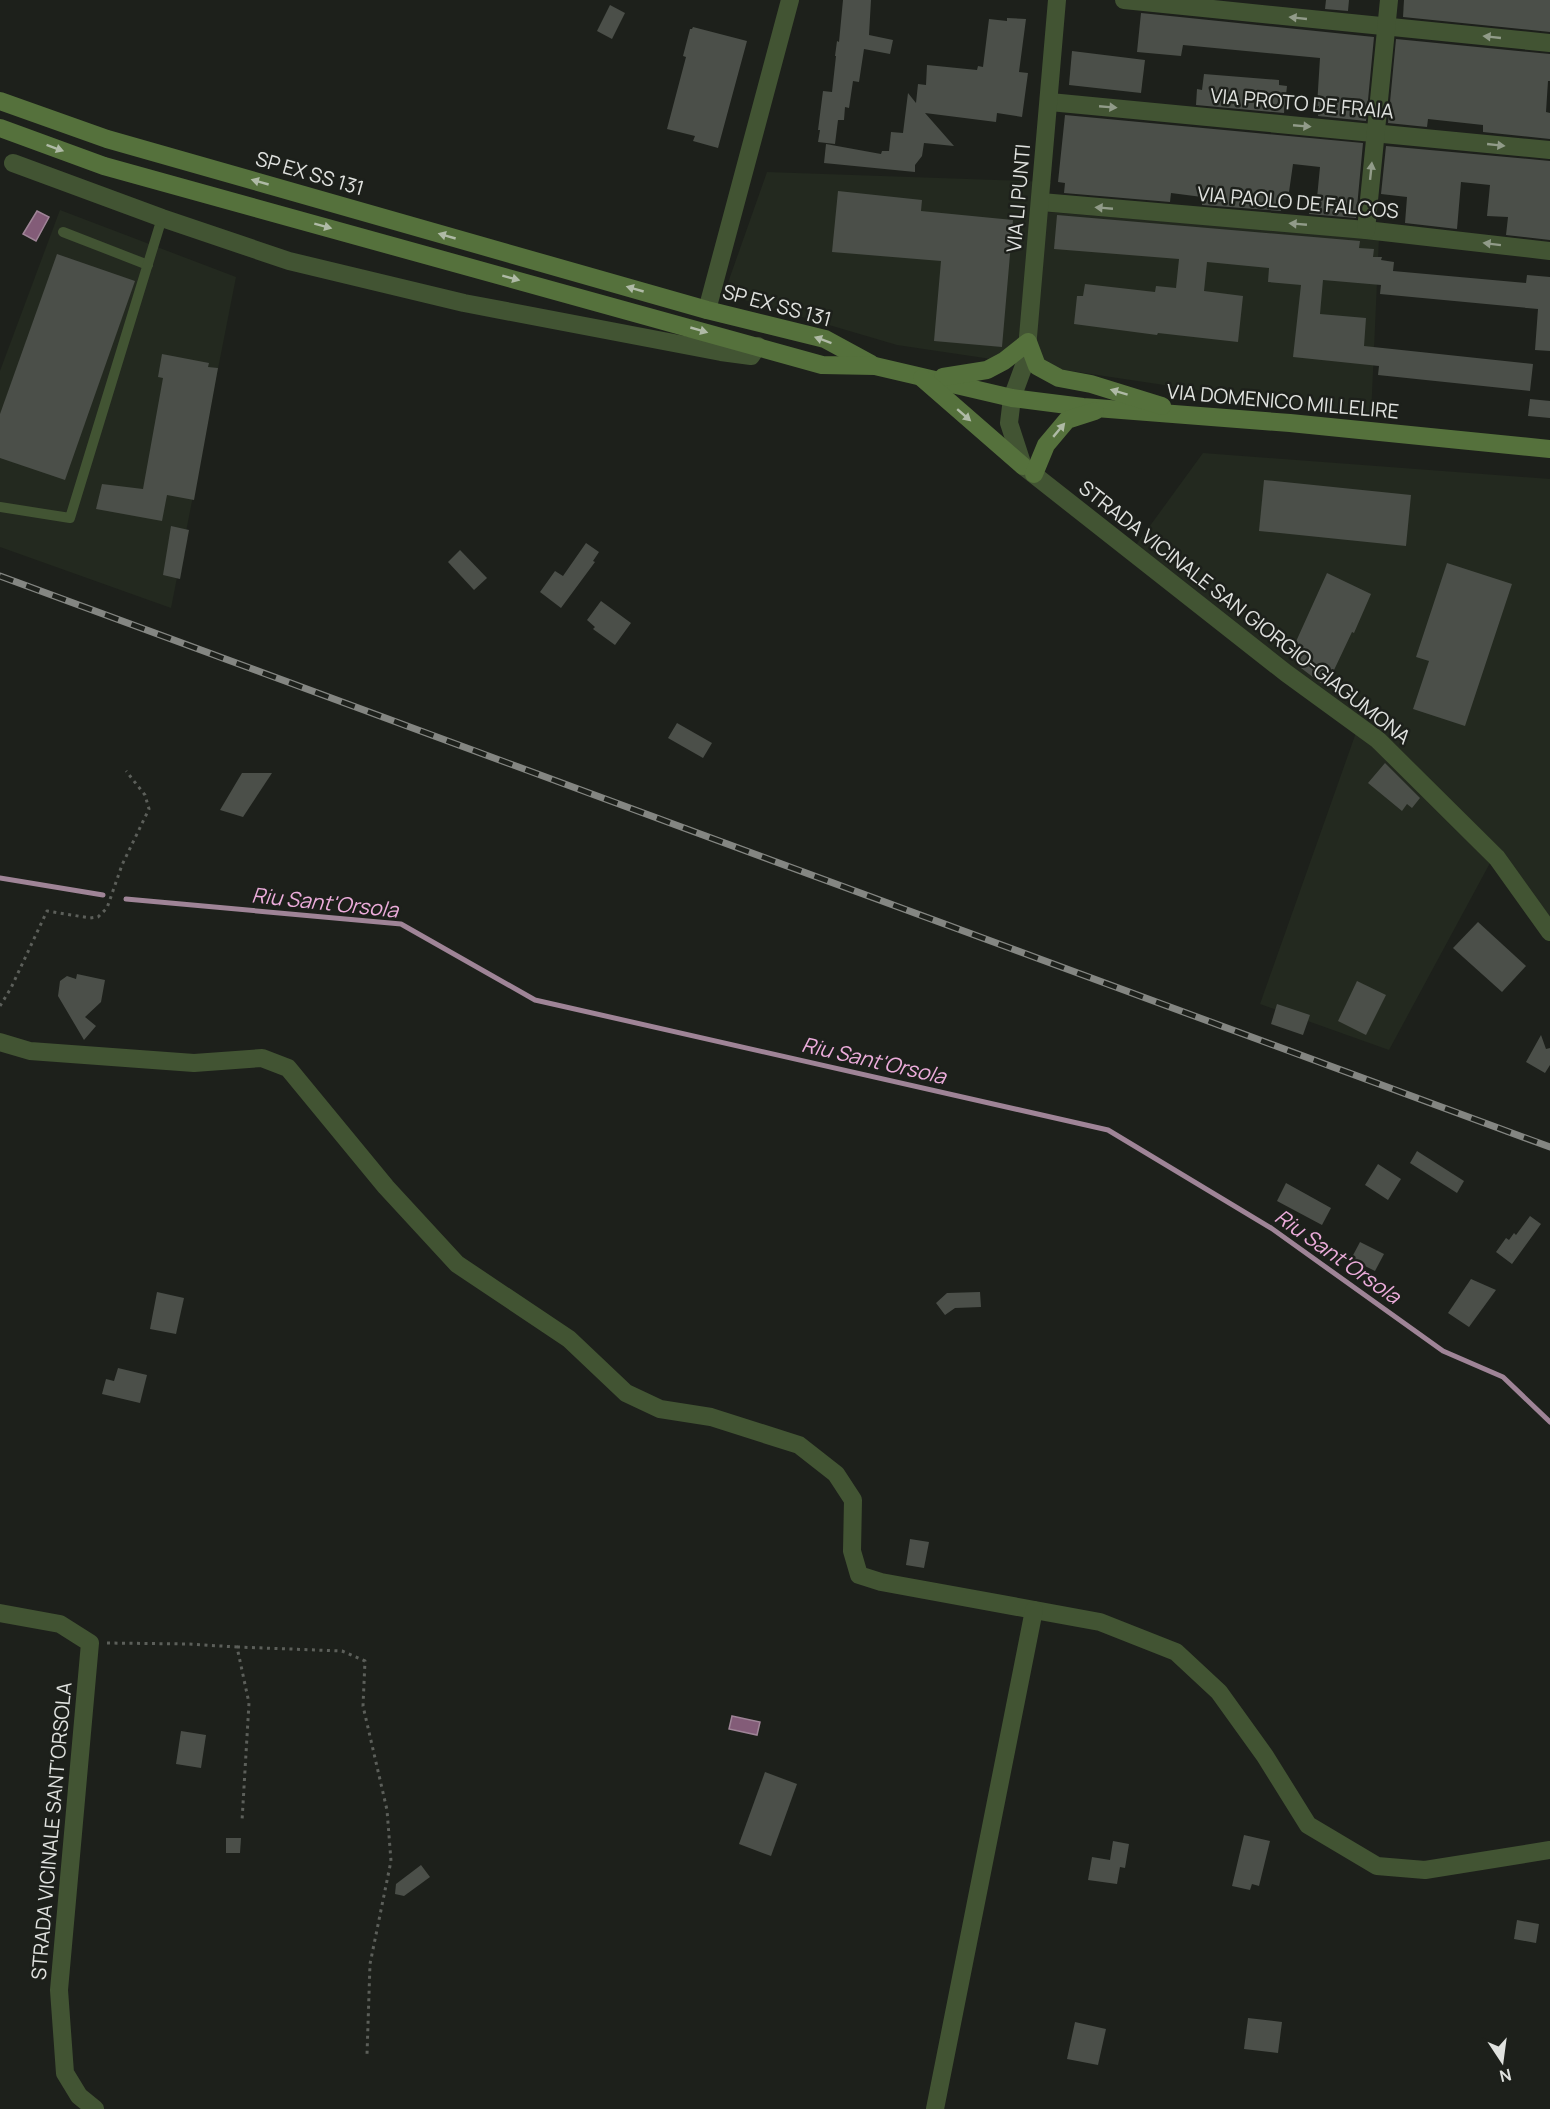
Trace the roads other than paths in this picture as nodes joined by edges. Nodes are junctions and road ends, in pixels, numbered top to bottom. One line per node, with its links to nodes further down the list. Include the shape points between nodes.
1 (790, 0): 19 (street)
2 (1057, 0): 8 (street, VIA LI PUNTI)
3 (1124, 0): 5 (street, one-way to 3)
4 (1389, 0): 5 (street)
5 (1386, 27): 6 (street, one-way to 5); 10 (street)
6 (1550, 43)
7 (0, 101): 19 (main road, SP EX SS 131, one-way to 7, via 107,139)
8 (1050, 102): 10 (street, VIA PROTO DE FRAIA, one-way to 10); 13 (street, VIA LI PUNTI)
9 (0, 128): 21 (main road, one-way to 21, via 104,166)
10 (1375, 133): 11 (street, VIA PROTO DE FRAIA, one-way to 11); 15 (street, one-way to 10)
11 (1550, 150)
12 (13, 164): 14 (street)
13 (1041, 202): 15 (street, VIA PAOLO DE FALCOS, one-way to 13); 20 (street, VIA LI PUNTI)
14 (162, 218): 18 (lane); 21 (street, via 289,261 464,303 751,356)
15 (1365, 230): 17 (street, VIA PAOLO DE FALCOS, one-way to 15)
16 (63, 232): 18 (lane)
17 (1550, 251)
18 (148, 265): 29 (lane, via 70,518)
19 (707, 310): 22 (main road, SP EX SS 131, one-way to 19, via 825,339)
20 (1028, 342): 23 (main road, via 1004,361 979,373); 24 (street, VIA LI PUNTI, via 1026,360); 26 (main road, one-way to 20, via 1059,378 1037,366)
21 (758, 346): 22 (main road, via 822,365)
22 (875, 366): 23 (main road, VIA DOMENICO MILLELIRE)
23 (925, 378): 24 (main road, VIA DOMENICO MILLELIRE); 28 (main road, one-way to 28)
24 (1012, 398): 25 (main road, VIA DOMENICO MILLELIRE); 28 (street, via 1009,423)
25 (1102, 408): 26 (main road, VIA DOMENICO MILLELIRE); 28 (main road, one-way to 25, via 1067,420)
26 (1195, 416): 27 (main road, VIA DOMENICO MILLELIRE)
27 (1550, 449)
28 (1028, 470): 30 (street, STRADA VICINALE SAN GIORGIO-GIAGUMONA, via 1286,673 1378,740 1497,858)
29 (0, 507)
30 (1550, 932)
31 (0, 1042): 32 (street, via 30,1051 194,1063 262,1058 288,1068 386,1187 457,1264 570,1339 626,1393 660,1409 711,1417 799,1445 836,1474 853,1500 852,1551 859,1575)
32 (1034, 1610): 34 (street, via 1101,1622 1176,1652 1219,1692 1308,1825 1377,1866 1425,1870); 36 (street)
33 (0, 1613): 35 (street, STRADA VICINALE SANT'ORSOLA, via 60,1624 90,1643 59,1990 65,2073 79,2096)
34 (1550, 1850)
35 (95, 2109)
36 (935, 2109)

